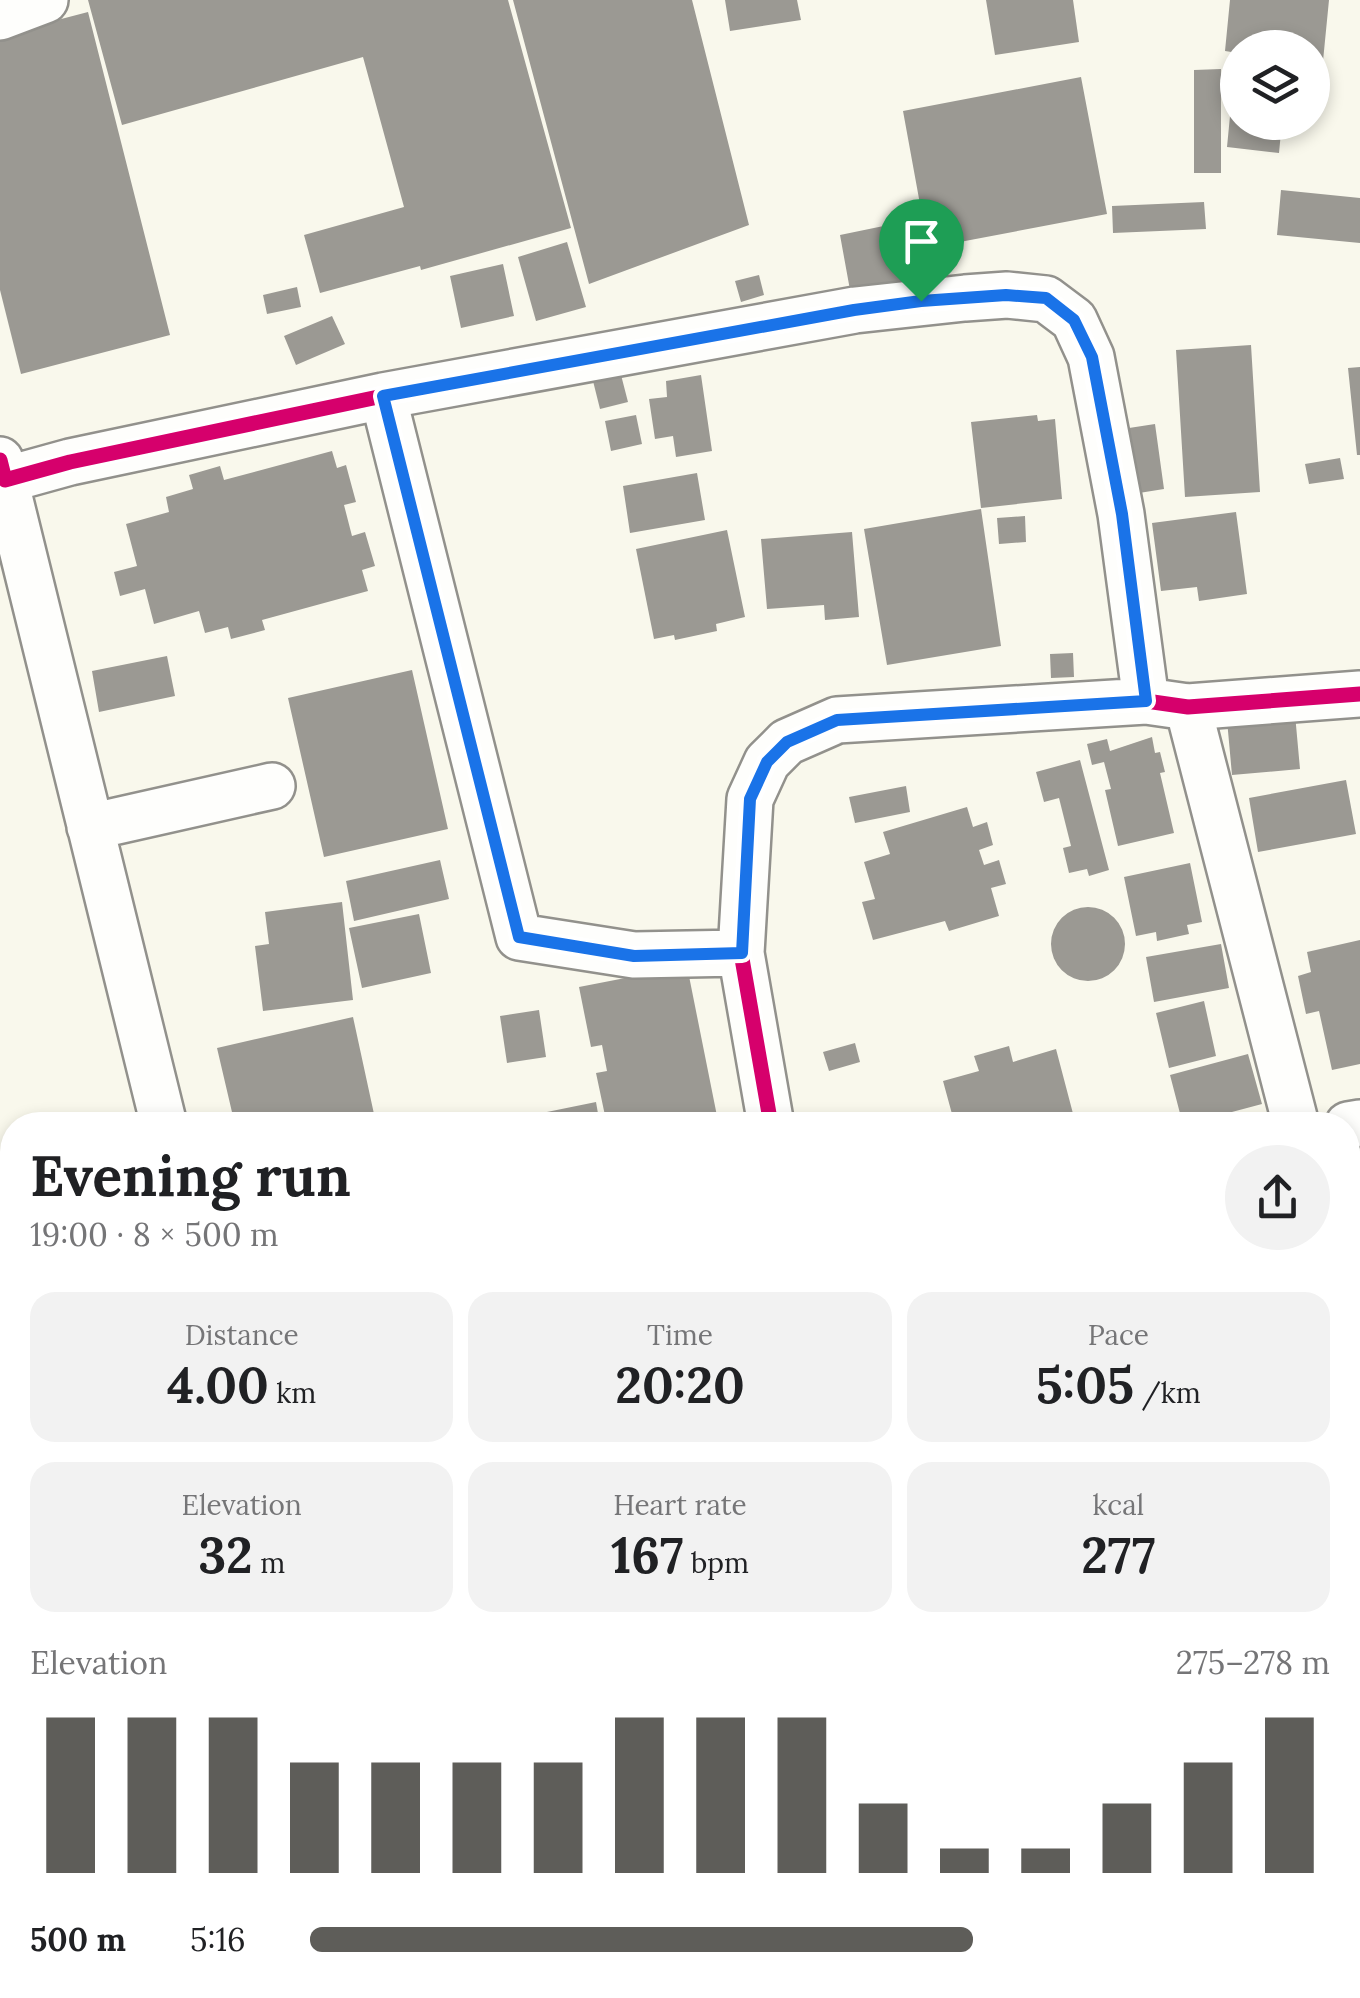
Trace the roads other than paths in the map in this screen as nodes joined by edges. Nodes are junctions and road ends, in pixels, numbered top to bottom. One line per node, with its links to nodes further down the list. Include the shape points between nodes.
1 (45, 0): 2 (street)
2 (0, 17)
3 (383, 396): 4 (street); 6 (street, via 854,310 1006,295 1046,298 1074,320 1092,357); 9 (street, via 519,937 634,956)
4 (3, 470): 8 (street)
5 (1360, 694): 6 (street)
6 (1167, 704): 9 (street, via 837,720 787,742 767,762 750,799); 12 (street)
7 (272, 786): 8 (street)
8 (90, 827): 10 (street)
9 (742, 953): 11 (street)
10 (161, 1112)
11 (768, 1112)
12 (1292, 1112)

